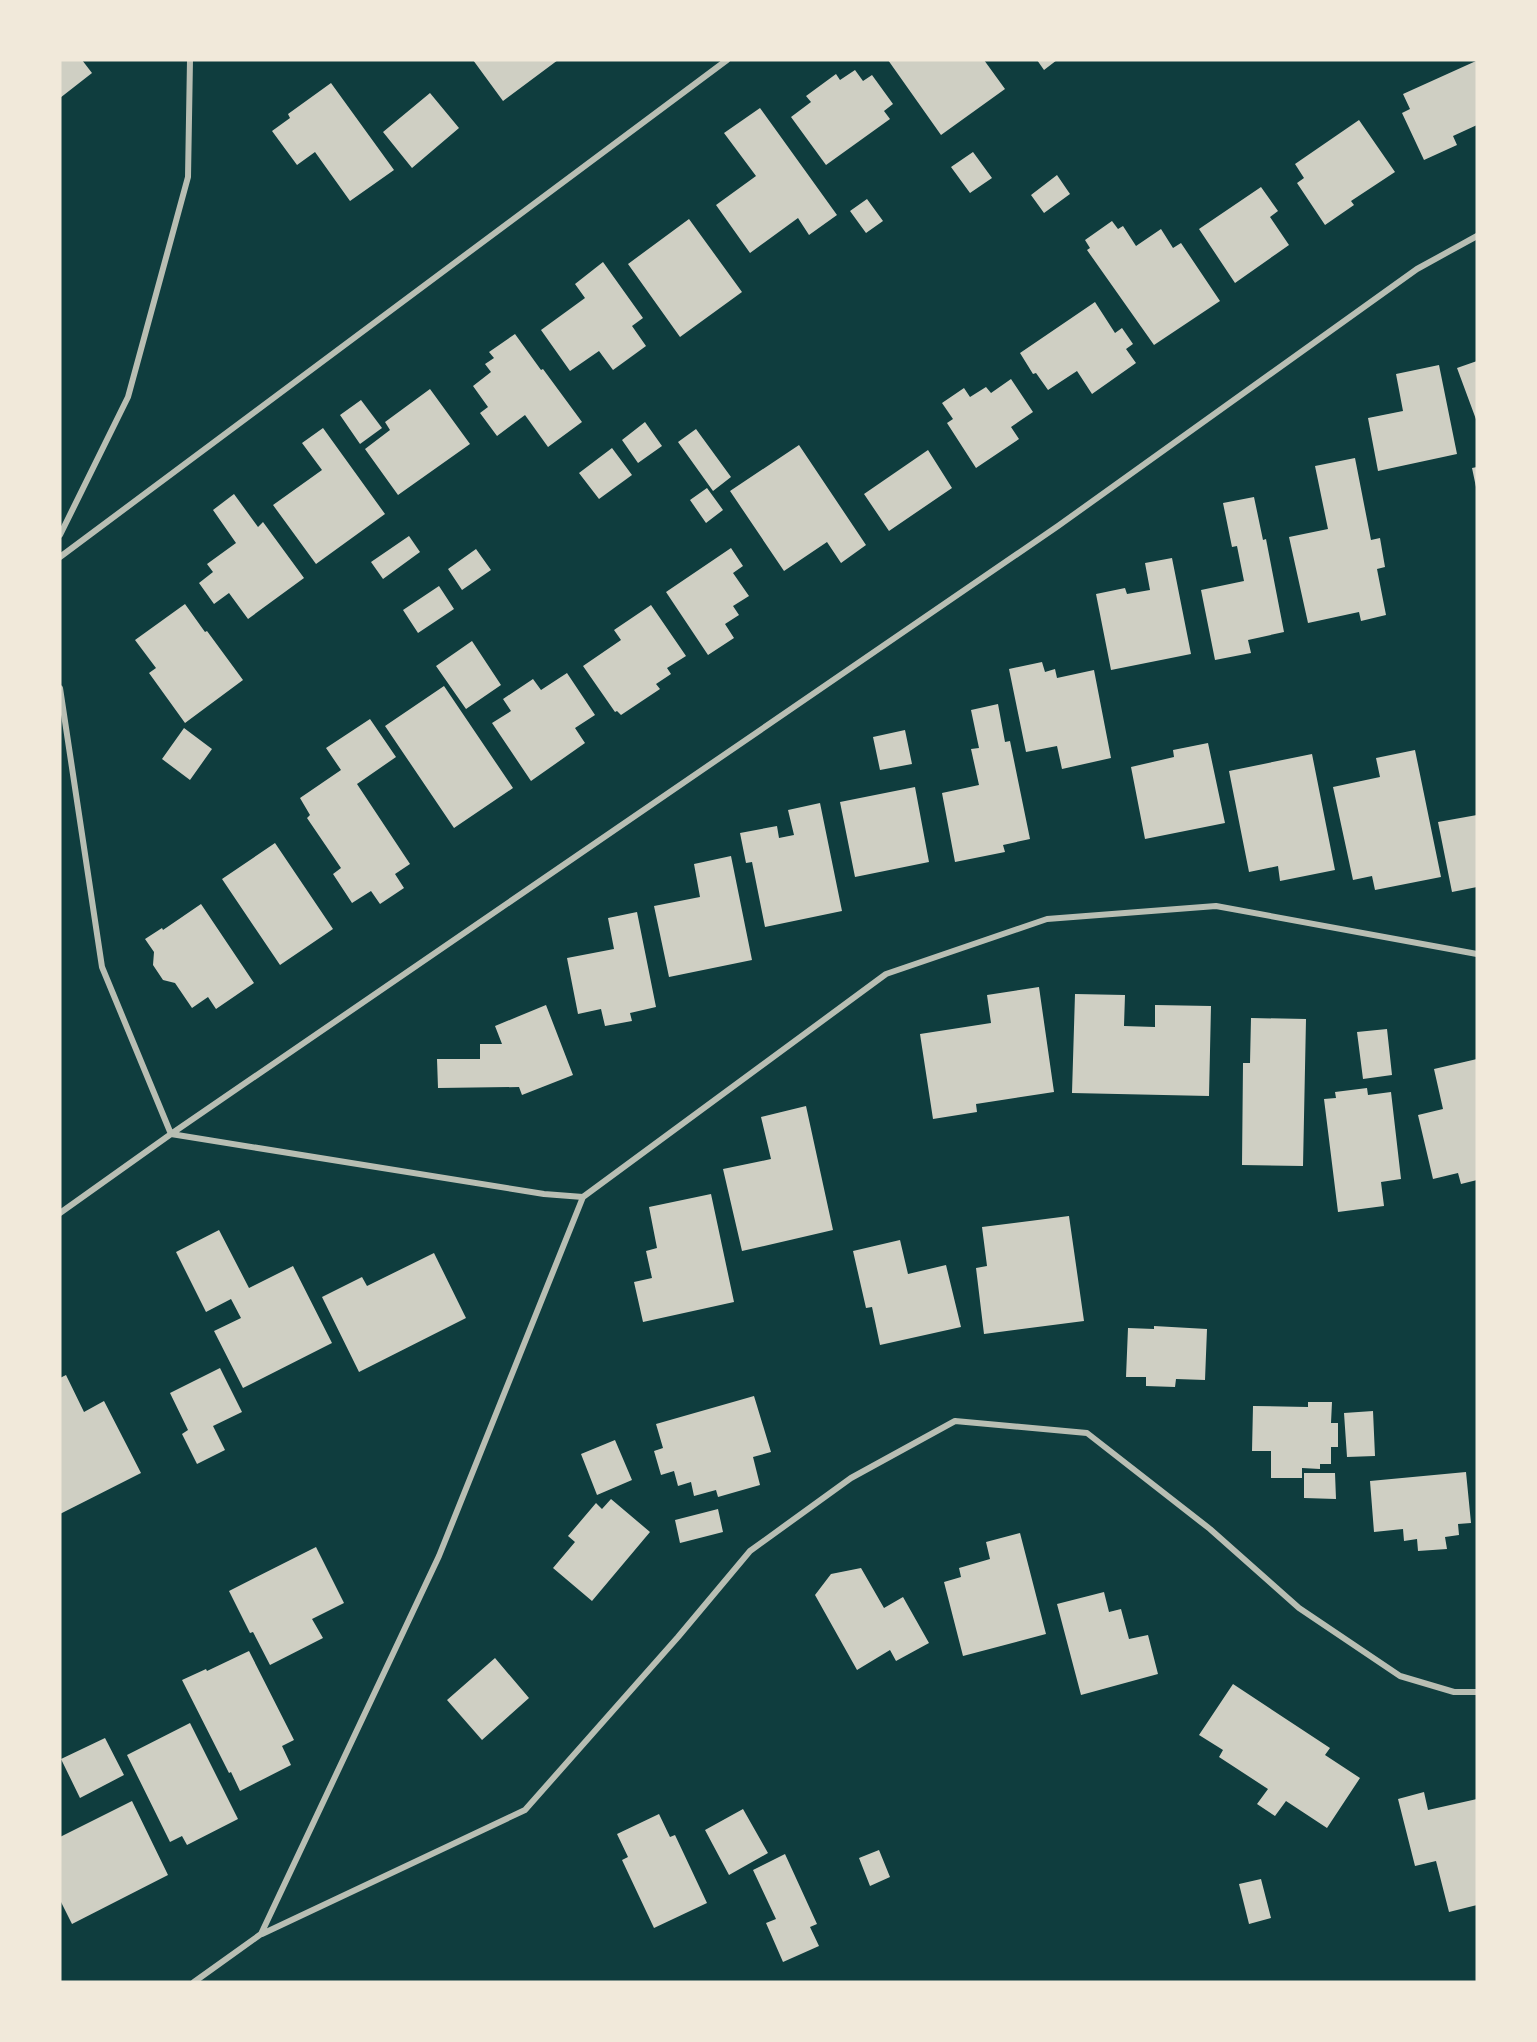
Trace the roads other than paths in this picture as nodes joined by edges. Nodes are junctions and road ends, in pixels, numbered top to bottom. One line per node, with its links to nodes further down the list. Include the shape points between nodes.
1 (190, 60): 4 (street, via 188,177 128,397)
2 (727, 60): 5 (street)
3 (1477, 236): 8 (street, via 1417,268 1058,526)
4 (60, 535)
5 (60, 557)
6 (60, 688): 8 (street, via 102,967)
7 (1477, 954): 9 (street, via 1216,906 1047,919 886,974)
8 (171, 1134): 9 (street); 10 (street)
9 (583, 1197): 12 (street, via 439,1556)
10 (60, 1213)
11 (1477, 1692): 12 (street, via 1454,1692 1400,1676 1299,1608 1210,1529 1087,1433 955,1421 850,1478 750,1551 525,1810)
12 (261, 1934): 13 (street)
13 (194, 1982)

